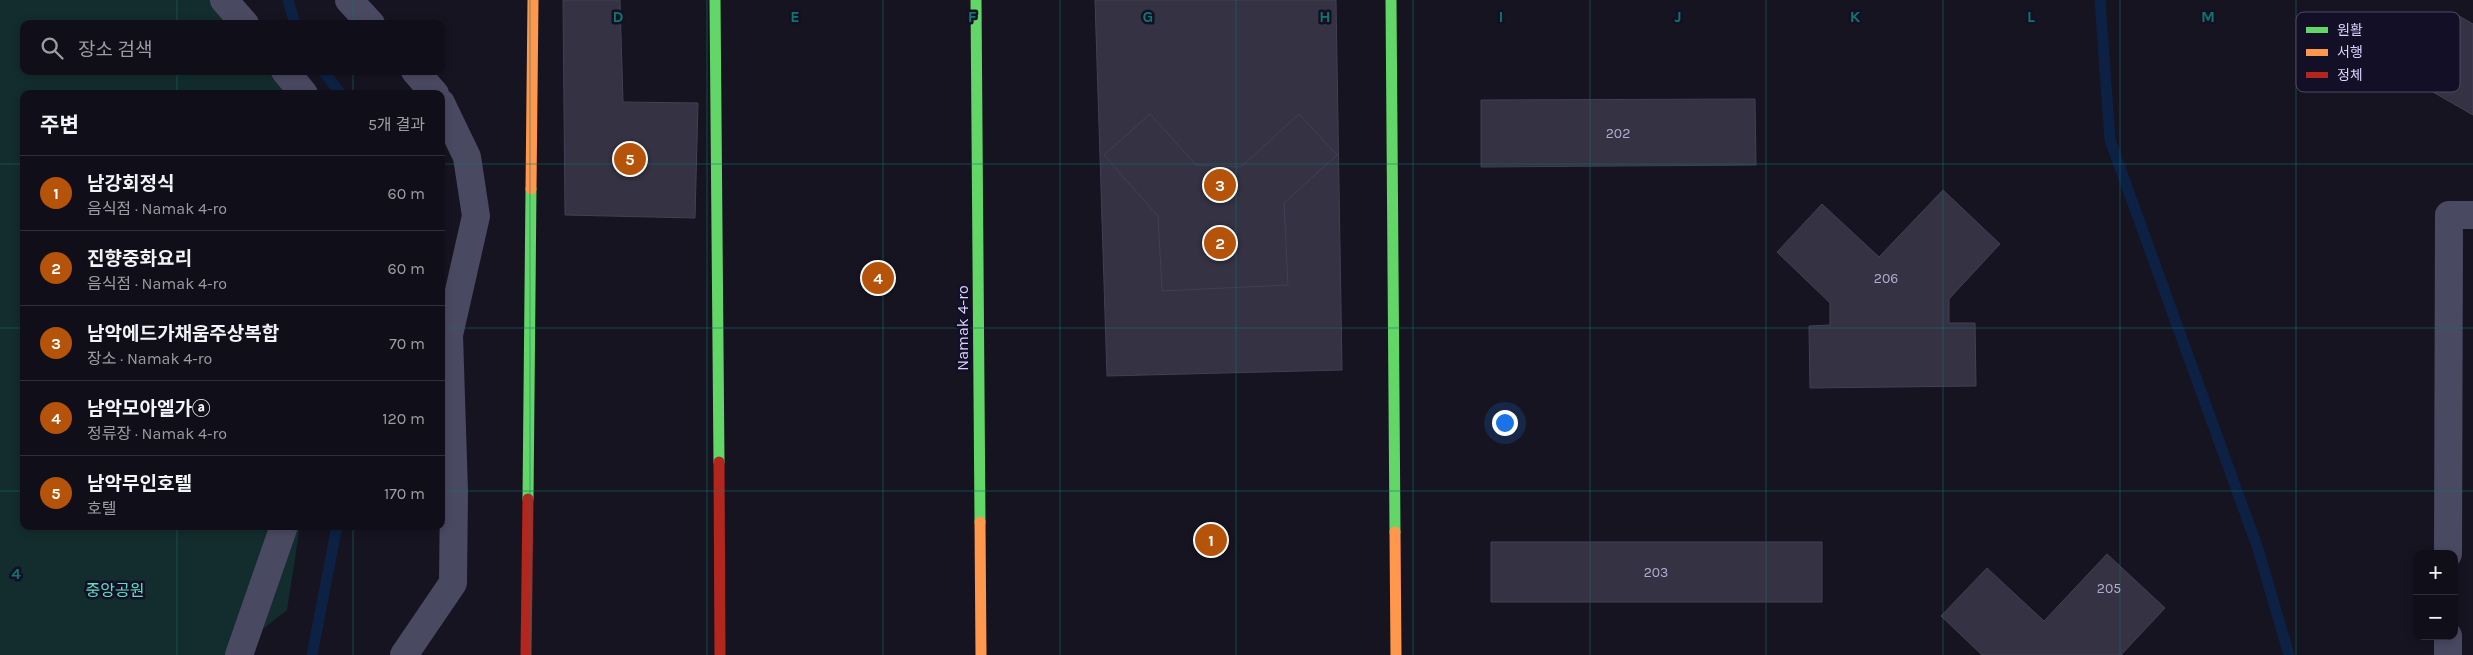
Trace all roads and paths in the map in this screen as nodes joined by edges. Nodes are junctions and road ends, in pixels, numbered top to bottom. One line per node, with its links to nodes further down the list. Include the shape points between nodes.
1 (224, 0): 7 (street)
2 (349, 0): 8 (street)
3 (533, 0): 20 (street)
4 (715, 0): 21 (street)
5 (976, 0): 22 (street, Namak 4-ro)
6 (1391, 0): 23 (street)
7 (242, 20)
8 (367, 20)
9 (288, 75): 11 (street)
10 (418, 75): 12 (street)
11 (301, 90)
12 (432, 90)
13 (445, 111): 19 (street, via 467,157 476,216 449,336 454,482 453,583)
14 (2473, 215): 16 (street, via 2449,215)
15 (283, 530): 18 (street)
16 (2448, 550)
17 (2448, 640): 24 (street)
18 (240, 655)
19 (404, 655)
20 (526, 655)
21 (720, 655)
22 (981, 655)
23 (1396, 655)
24 (2448, 655)

